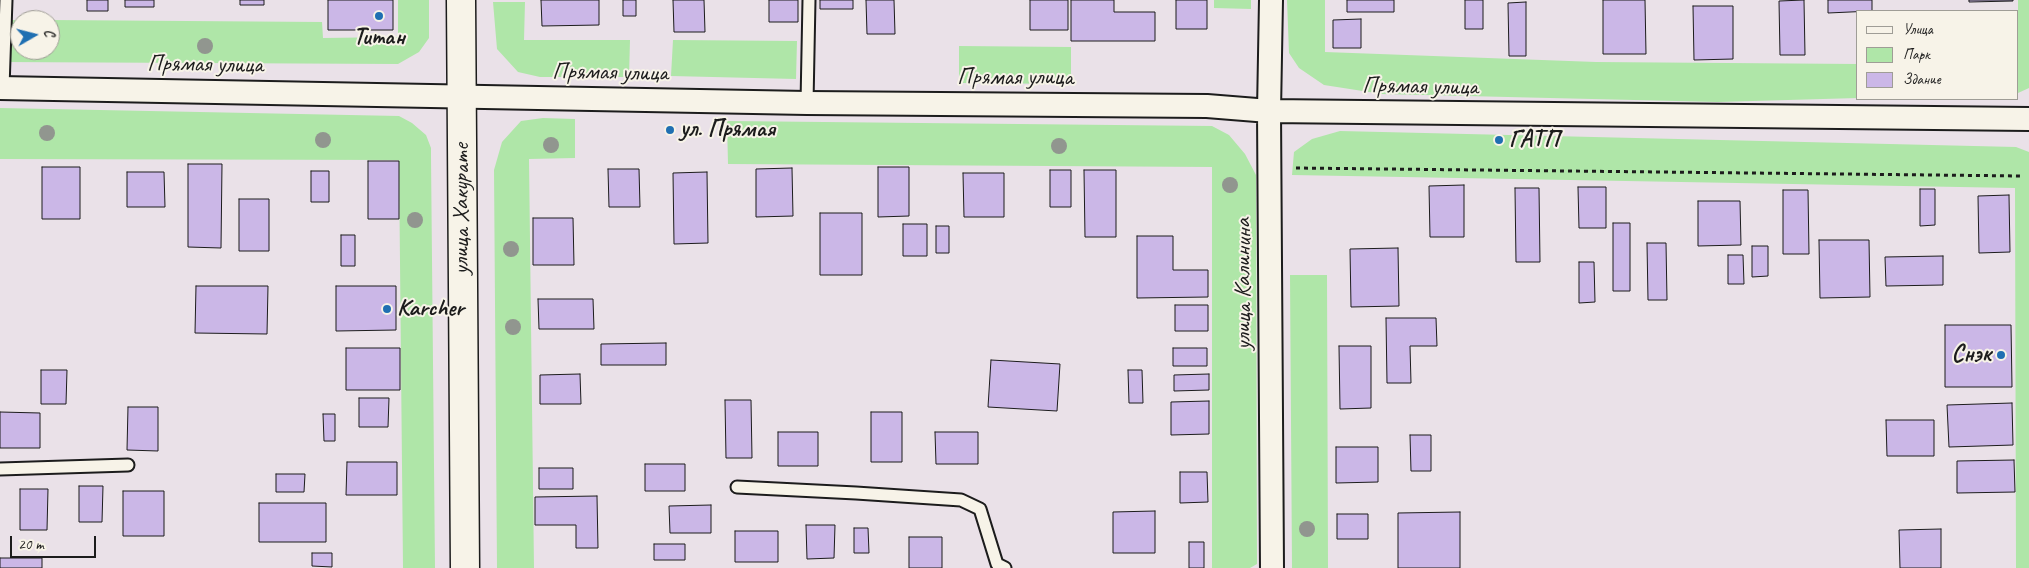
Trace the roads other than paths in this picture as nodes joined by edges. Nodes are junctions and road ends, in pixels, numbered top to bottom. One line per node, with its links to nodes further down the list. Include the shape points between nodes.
1 (6, 0): 5 (lane)
2 (461, 0): 6 (main road, улица Хакурате)
3 (809, 0): 7 (lane)
4 (1271, 0): 8 (street, улица Калинина)
5 (1, 88): 6 (street, Прямая улица)
6 (462, 96): 7 (street, Прямая улица); 13 (main road, улица Хакурате)
7 (807, 103): 8 (street, Прямая улица, via 1207,106)
8 (1269, 111): 9 (street, Прямая улица); 15 (street, улица Калинина)
9 (2029, 119)
10 (128, 465): 11 (lane)
11 (0, 469)
12 (736, 487): 14 (lane, via 961,500 980,509 997,564)
13 (465, 568)
14 (1005, 568)
15 (1272, 568)

